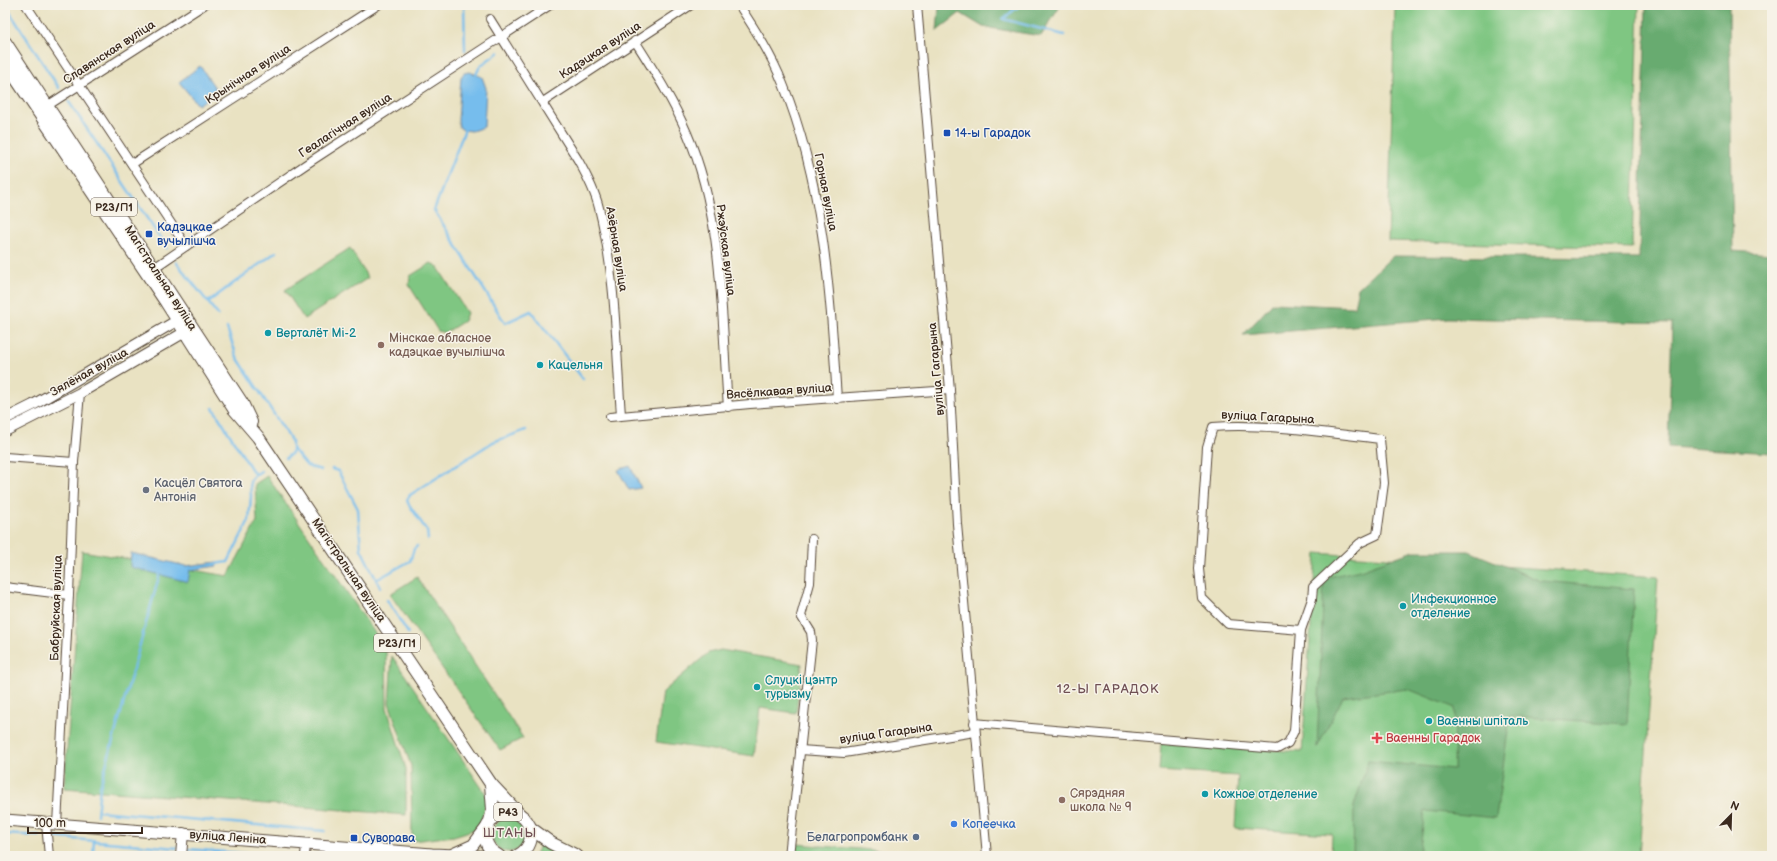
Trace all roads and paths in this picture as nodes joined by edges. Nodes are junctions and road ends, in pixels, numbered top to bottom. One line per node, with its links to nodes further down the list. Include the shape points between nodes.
1 (26, 5): 13 (street)
2 (204, 5): 13 (street, Славянская вуліца)
3 (378, 5): 16 (street, Крынічная вуліца)
4 (550, 5): 9 (street, Геалагічная вуліца)
5 (691, 5): 10 (street, Кадэцкая вуліца)
6 (739, 5): 22 (street, Горная вуліца, via 762,41 783,83 807,155 815,188 828,272)
7 (917, 5): 20 (street, вуліца Гагарына)
8 (490, 19): 9 (street, Азёрная вуліца)
9 (502, 36): 14 (street, Азёрная вуліца); 17 (street, Геалагічная вуліца)
10 (635, 41): 14 (street, Кадэцкая вуліца); 23 (street, Ржэўская вуліца, via 670,96 688,134 712,215 719,271)
11 (5, 42): 15 (main road, Магістральная вуліца / Р23/П1)
12 (5, 62): 19 (main road, Магістральная вуліца / Р23/П1)
13 (80, 85): 15 (street, Славянская вуліца); 16 (street)
14 (543, 102): 24 (street, Азёрная вуліца, via 585,172 599,207 612,289)
15 (47, 106): 18 (main road, Магістральная вуліца / Р23/П1)
16 (132, 164): 17 (street)
17 (186, 246): 18 (street, Геалагічная вуліца)
18 (154, 268): 19 (main road, Магістральная вуліца / Р23/П1)
19 (184, 325): 21 (street, Зялёная вуліца); 26 (street, Зялёная вуліца); 37 (main road, Магістральная вуліца / Р23/П1, via 234,409 258,437)
20 (950, 390): 22 (street, Вясёлкавая вуліца); 34 (street, вуліца Гагарына, via 957,524)
21 (80, 393): 27 (street, Зялёная вуліца); 29 (street, Бабруйская вуліца)
22 (837, 399): 23 (street, Вясёлкавая вуліца)
23 (728, 407): 24 (street, Вясёлкавая вуліца)
24 (621, 415): 25 (street, Вясёлкавая вуліца)
25 (610, 417)
26 (5, 419)
27 (5, 431)
28 (5, 457): 29 (street)
29 (74, 462): 32 (street, Бабруйская вуліца)
30 (812, 539): 36 (street, via 810,583 801,616 811,632 812,640)
31 (5, 587): 32 (street)
32 (69, 595): 40 (street, Бабруйская вуліца)
33 (1301, 630): 33 (street, вуліца Гагарына, via 1312,600 1313,587 1360,544 1377,535 1384,483 1380,439 1307,430 1213,427 1207,447 1199,569 1202,598 1228,624); 34 (street, via 1294,731 1288,742 1277,750)
34 (974, 723): 35 (street, вуліца Гагарына)
35 (975, 732): 36 (street, вуліца Гагарына, via 844,752); 55 (street, вуліца Гагарына)
36 (800, 750): 54 (street)
37 (491, 784): 38 (main road, Магістральная вуліца / Р23/П1); 41 (main road, Магістральная вуліца / Р23/П1, via 493,810)
38 (521, 816): 41 (main road, Р43, via 508,812 495,816); 42 (main road, Р43)
39 (5, 820): 40 (main road, вуліца Леніна / Р43)
40 (51, 824): 43 (main road, вуліца Леніна / Р43); 47 (street, Бабруйская вуліца)
41 (488, 824): 46 (main road, вуліца Леніна / Р43, via 473,845); 51 (main road, Р43, via 486,840)
42 (530, 826): 52 (main road, Р43, via 530,842); 53 (main road, Р43, via 551,843)
43 (183, 833): 44 (main road, вуліца Леніна / Р43); 48 (street)
44 (306, 843): 45 (main road, вуліца Леніна / Р43); 49 (street)
45 (432, 855): 46 (main road, вуліца Леніна / Р43)
46 (451, 855): 50 (main road, вуліца Леніна / Р43)
47 (49, 856)
48 (181, 856)
49 (305, 856)
50 (480, 856)
51 (499, 856)
52 (517, 856)
53 (575, 856)
54 (789, 856)
55 (987, 856)

